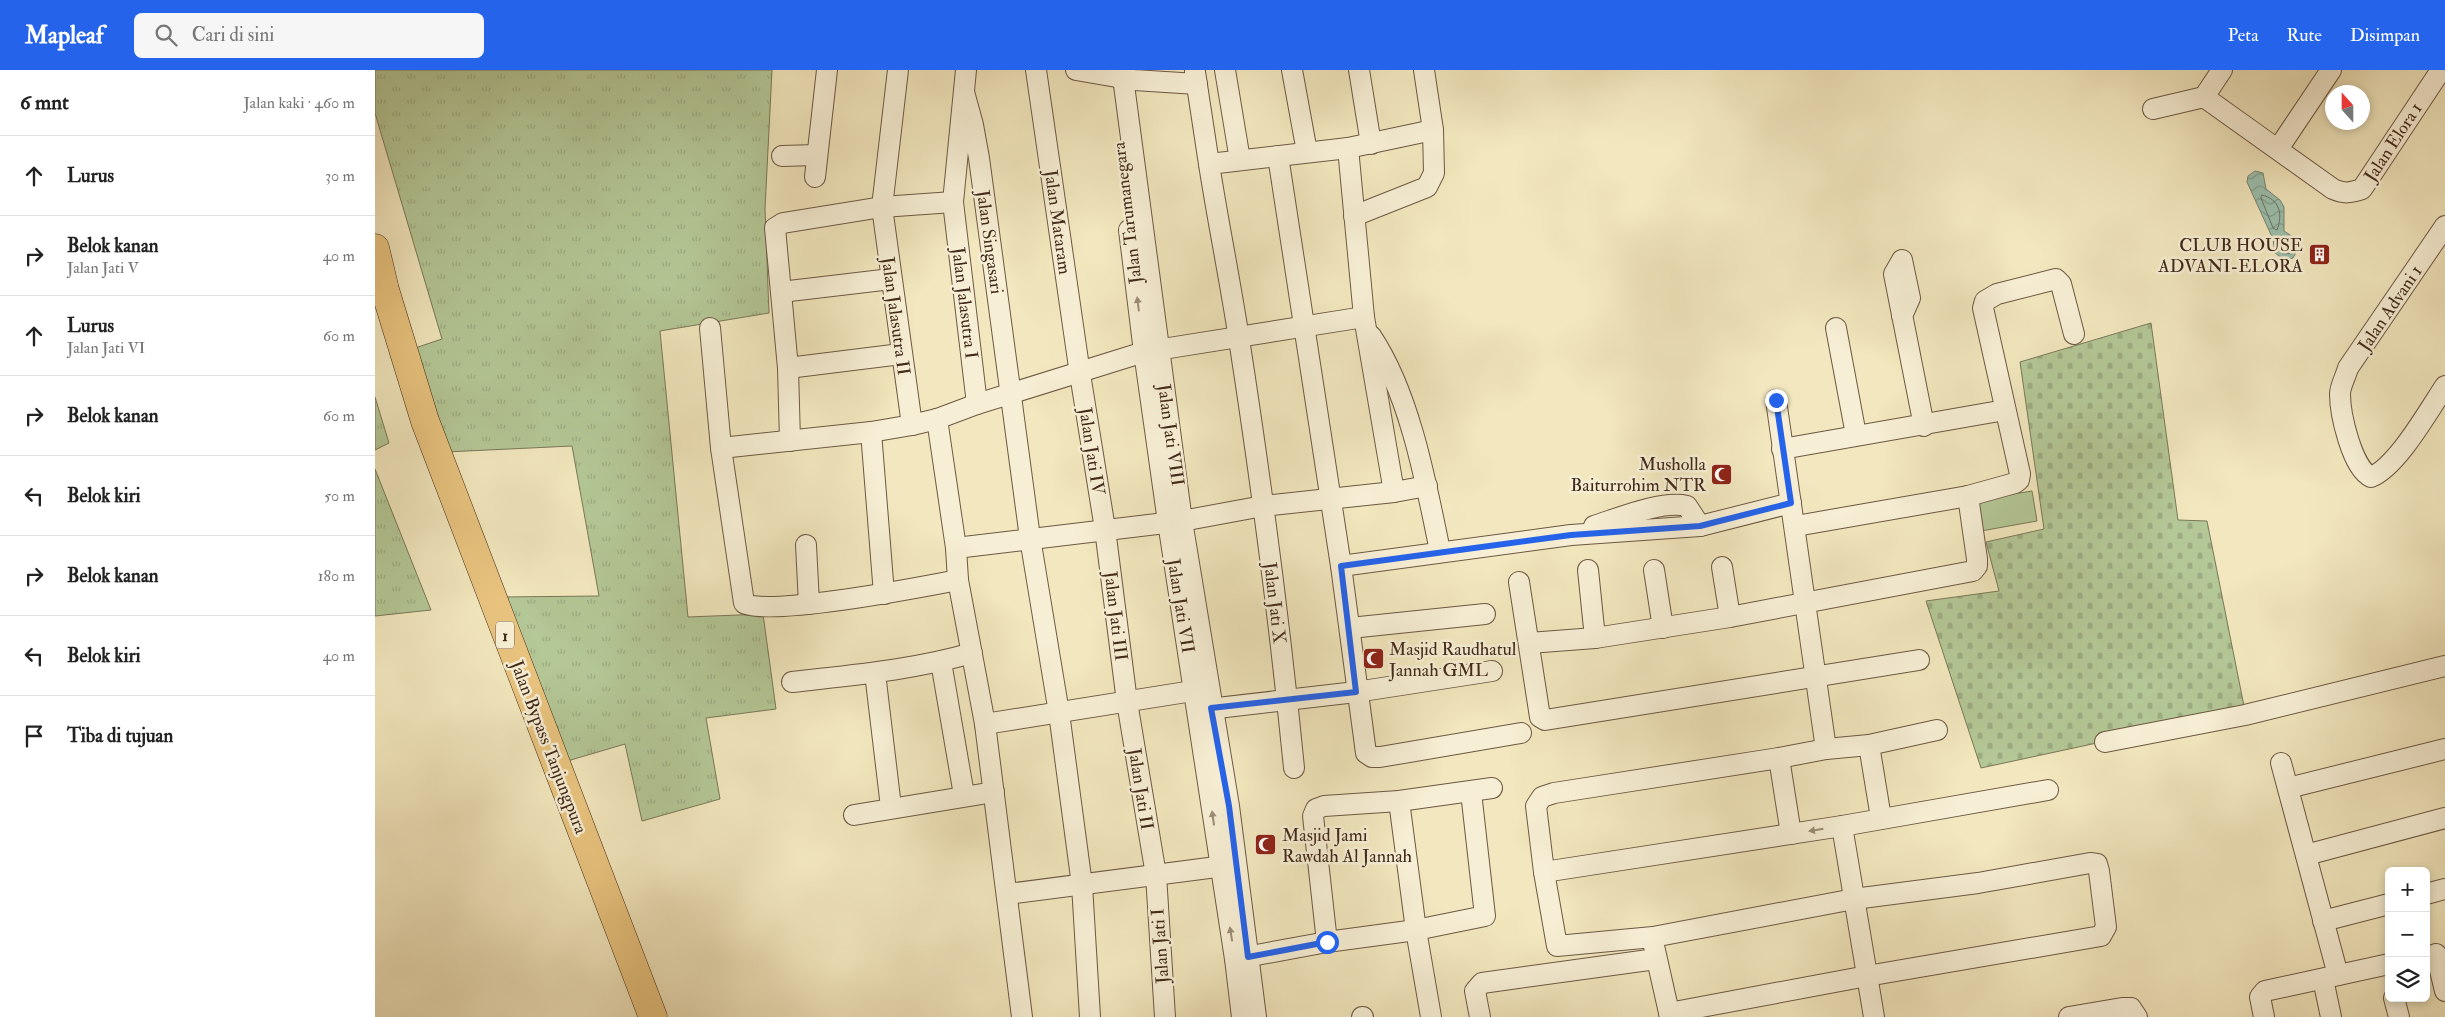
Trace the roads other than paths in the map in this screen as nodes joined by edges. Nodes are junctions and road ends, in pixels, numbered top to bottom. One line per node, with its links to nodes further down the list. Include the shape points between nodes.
1 (827, 70): 23 (street)
2 (898, 70): 30 (street, Jalan Jalasutra II)
3 (966, 70): 15 (street, Jalan Jalasutra I)
4 (1035, 70): 47 (street, Jalan Mataram)
5 (1076, 70): 13 (street)
6 (1225, 70): 26 (street)
7 (1292, 70): 22 (street)
8 (1359, 70): 19 (street)
9 (1424, 70): 18 (street)
10 (2222, 70): 16 (street)
11 (2331, 70): 21 (street)
12 (2441, 70): 21 (street, Jalan Elora 1, via 2362,189 2343,193)
13 (1116, 73): 14 (street); 44 (street, Jalan Tarumanegara)
14 (1196, 77): 27 (street, Jalan Jati X)
15 (964, 92): 29 (street, Jalan Jalasutra I); 49 (street, Jalan Singasari, via 979,158)
16 (2204, 97): 17 (street); 21 (street)
17 (2153, 109)
18 (1433, 130): 19 (street); 31 (street, via 1434,173 1427,187)
19 (1371, 144): 20 (street)
20 (1348, 148): 22 (street); 31 (street)
21 (2278, 149)
22 (1307, 152): 25 (street)
23 (817, 155): 24 (street); 28 (street)
24 (782, 156)
25 (1278, 156): 26 (street); 39 (street)
26 (1240, 160): 27 (street)
27 (1209, 164): 43 (street, Jalan Jati X)
28 (815, 177)
29 (953, 202): 30 (street); 51 (street, Jalan Jalasutra I)
30 (881, 207): 34 (street, Jalan Jalasutra II); 35 (street, via 777,226)
31 (1354, 216): 38 (street)
32 (2445, 226): 48 (street, Jalan Advani 1, via 2348,368 2340,392 2345,426 2366,474 2371,477 2385,468 2409,440)
33 (375, 248): 153 (highway, Jalan Bypass Tanjungpura / 1, via 425,422)
34 (891, 279): 35 (street); 45 (street, Jalan Jalasutra II)
35 (781, 292): 46 (street)
36 (375, 315): 152 (highway, Jalan Bypass Tanjungpura / 1, via 410,426 452,539)
37 (1902, 316): 55 (street)
38 (1365, 323): 39 (street); 61 (street, via 1392,376); 62 (street)
39 (1305, 327): 43 (street); 64 (street)
40 (710, 328): 59 (street)
41 (1836, 328): 57 (street)
42 (2074, 334): 52 (street, via 2061,284 2056,280 1997,294 1985,301 1983,308)
43 (1239, 338): 44 (street); 66 (street, Jalan Jati X)
44 (1151, 351): 47 (street); 67 (street, Jalan Jati VIII)
45 (901, 354): 46 (street); 54 (street, Jalan Jalasutra II)
46 (788, 368): 58 (street)
47 (1079, 374): 49 (street); 69 (street, Jalan Jati IV)
48 (2445, 386)
49 (1010, 394): 51 (street); 70 (street, Jalan Singasari)
50 (1776, 400): 60 (street)
51 (977, 404): 53 (street)
52 (2005, 410): 55 (street); 63 (street, via 2019,480)
53 (937, 419): 54 (street); 72 (street)
54 (912, 425): 56 (street)
55 (1924, 426): 57 (street)
56 (871, 432): 58 (street); 80 (street)
57 (1856, 435): 60 (street)
58 (790, 441): 59 (street)
59 (721, 448): 82 (street, via 744,603 753,607)
60 (1782, 449): 65 (street)
61 (1427, 486): 62 (street); 73 (street)
62 (1394, 492): 64 (street)
63 (1968, 496): 68 (street); 81 (street, via 1977,559 1973,571)
64 (1330, 500): 66 (street); 74 (street)
65 (1791, 503): 68 (street); 73 (street, via 1700,526 1571,535)
66 (1263, 506): 67 (street); 100 (street, Jalan Jati X)
67 (1175, 521): 69 (street); 99 (street, Jalan Jati VII)
68 (1796, 526): 81 (street)
69 (1105, 529): 70 (street); 101 (street, Jalan Jati III)
70 (1030, 538): 72 (street); 102 (street, Jalan Singasari)
71 (806, 545): 82 (street)
72 (956, 548): 78 (street)
73 (1440, 552): 74 (street)
74 (1341, 566): 85 (street)
75 (1722, 567): 84 (street)
76 (1588, 570): 87 (street)
77 (1653, 570): 86 (street)
78 (958, 580): 80 (street); 89 (street)
79 (1519, 582): 88 (street)
80 (884, 594): 82 (street)
81 (1807, 603): 84 (street); 95 (street)
82 (809, 604)
83 (1485, 614): 85 (street)
84 (1730, 618): 86 (street)
85 (1350, 628): 98 (street)
86 (1663, 628): 87 (street)
87 (1595, 638): 88 (street)
88 (1529, 643): 95 (street, via 1540,717 1545,720)
89 (971, 652): 91 (street); 103 (street)
90 (1919, 660): 95 (street)
91 (941, 662): 94 (street); 119 (street)
92 (2445, 666): 107 (street, via 2245,715)
93 (1493, 671): 98 (street)
94 (875, 673): 97 (street); 121 (street)
95 (1817, 678): 109 (street)
96 (2445, 679): 104 (street)
97 (792, 682)
98 (1356, 692): 100 (street); 106 (street, via 1363,742 1366,753 1372,757)
99 (1203, 699): 100 (street); 101 (street); 128 (street, Jalan Jati VII)
100 (1287, 700): 113 (street, Jalan Jati X)
101 (1127, 702): 102 (street); 130 (street, Jalan Jati II)
102 (1059, 713): 103 (street); 131 (street, Jalan Singasari)
103 (985, 724): 117 (street)
104 (2244, 729)
105 (1937, 730): 108 (street)
106 (1521, 733)
107 (2105, 742)
108 (1869, 744): 109 (street); 123 (street)
109 (1826, 748): 111 (street)
110 (2445, 749): 115 (street)
111 (1779, 758): 126 (street); 129 (street, via 1554,792 1542,797 1536,806)
112 (2281, 762): 115 (street)
113 (1294, 768)
114 (1491, 788): 118 (street)
115 (2288, 788): 127 (street)
116 (2048, 790): 123 (street)
117 (994, 792): 119 (street); 134 (street)
118 (1471, 792): 120 (street); 138 (street, via 1485,916)
119 (965, 796): 121 (street)
120 (1399, 801): 138 (street); 140 (street, via 1316,809 1313,816)
121 (891, 807): 122 (street)
122 (854, 815)
123 (1881, 818): 125 (street)
124 (2445, 818): 127 (street)
125 (1842, 826): 126 (street, one-way to 126); 135 (street)
126 (1791, 834): 129 (street)
127 (2306, 855): 137 (street)
128 (1228, 865): 130 (street); 143 (street, Jalan Jati VII)
129 (1544, 872): 141 (street)
130 (1155, 876): 131 (street); 156 (street, Jalan Jati I)
131 (1082, 885): 134 (street); 155 (street, Jalan Singasari)
132 (2445, 889): 133 (street)
133 (2430, 893)
134 (1008, 894): 154 (street)
135 (1854, 899): 139 (street); 147 (street); 147 (street, via 1978,883 2090,863 2097,864 2099,871 2106,927 2101,936)
136 (2385, 905): 137 (street)
137 (2323, 921): 148 (street)
138 (1416, 930): 140 (street); 159 (street)
139 (1653, 937): 141 (street); 144 (street)
140 (1327, 942): 143 (street)
141 (1557, 946): 146 (street)
142 (2436, 954): 149 (street)
143 (1242, 958): 157 (street); 158 (street)
144 (1656, 959): 146 (street); 151 (street)
145 (2385, 968): 148 (street)
146 (1560, 971): 160 (street, via 1477,986)
147 (1867, 976): 151 (street); 161 (street)
148 (2330, 977): 164 (street, via 2261,994); 165 (street)
149 (2445, 991)
150 (2395, 1002): 166 (street)
151 (1669, 1015)
152 (636, 1017)
153 (653, 1017)
154 (1022, 1017)
155 (1090, 1017)
156 (1165, 1017)
157 (1242, 1017)
158 (1256, 1017)
159 (1431, 1017)
160 (1480, 1017)
161 (1874, 1017)
162 (2069, 1017): 163 (street, via 2122,1008 2131,1008)
163 (2137, 1017)
164 (2264, 1017)
165 (2331, 1017)
166 (2399, 1017)

